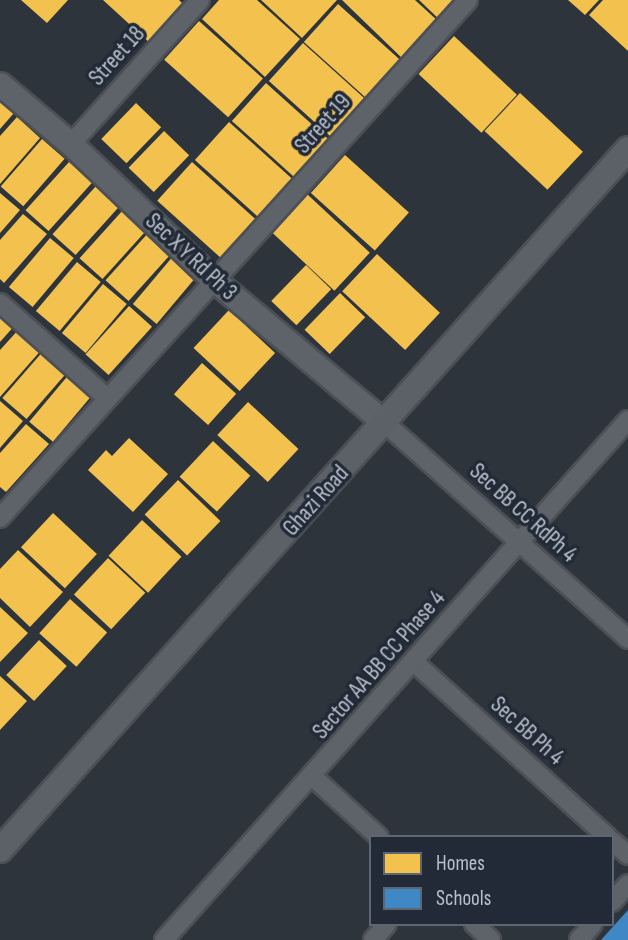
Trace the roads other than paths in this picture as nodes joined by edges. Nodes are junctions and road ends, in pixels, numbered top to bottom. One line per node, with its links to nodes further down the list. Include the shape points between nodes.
1 (200, 0): 4 (street, Street 18)
2 (468, 0): 6 (street, Street 19)
3 (0, 84): 4 (street, Sec X Y Rd Ph 3)
4 (71, 144): 6 (street, Sec X Y Rd Ph 3)
5 (628, 149): 10 (main road, Ghazi Road)
6 (214, 280): 8 (street, Street 19); 10 (street, Sec X Y Rd Ph 3)
7 (0, 303): 8 (street)
8 (106, 397): 11 (street, Street 19)
9 (628, 420): 12 (street, Sector AA BB CC Phase 4)
10 (386, 424): 12 (street, Sec BB CC RdPh 4); 19 (main road, Ghazi Road)
11 (3, 507)
12 (518, 542): 13 (street, Sec BB CC RdPh 4); 14 (street, Sector AA BB CC Phase 4)
13 (628, 639)
14 (414, 662): 15 (street, Sector AA BB CC Phase 4); 17 (street, Sec BB Ph 4)
15 (313, 778): 16 (street); 26 (street, Sector AA BB CC Phase 4)
16 (377, 835)
17 (606, 835)
18 (614, 843): 20 (street)
19 (0, 850)
20 (628, 855)
21 (628, 884): 22 (street)
22 (614, 900)
23 (385, 926): 27 (street)
24 (476, 926): 28 (street)
25 (591, 926): 29 (street)
26 (164, 940)
27 (373, 940)
28 (491, 940)
29 (579, 940)

